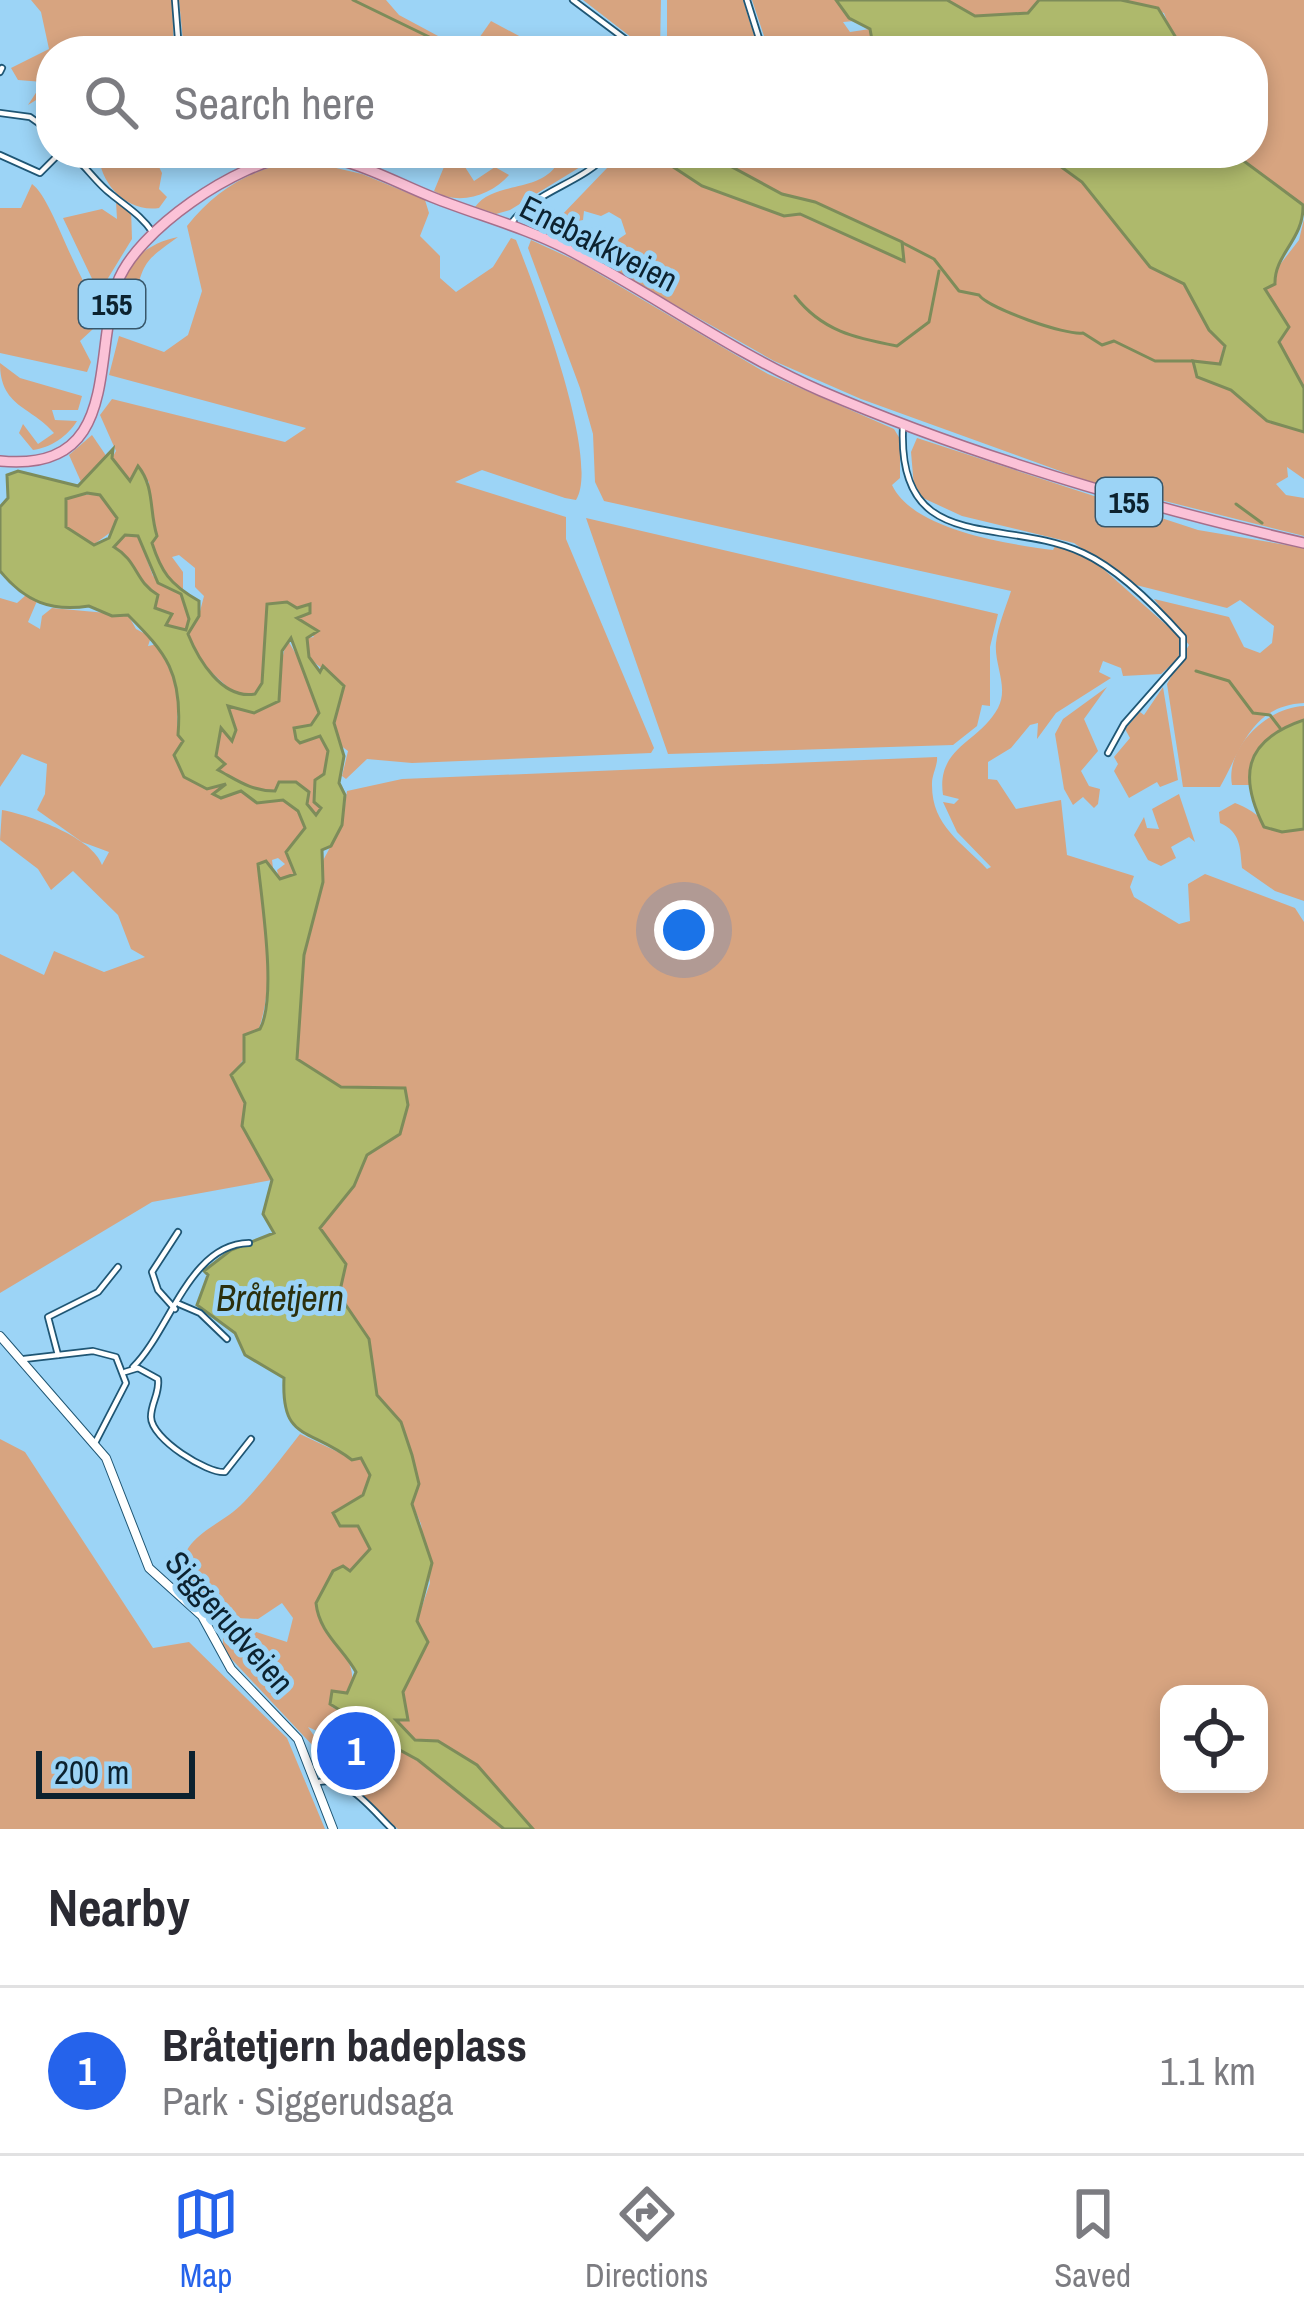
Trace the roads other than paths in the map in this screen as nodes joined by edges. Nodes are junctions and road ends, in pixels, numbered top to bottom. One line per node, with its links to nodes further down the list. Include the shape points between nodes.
1 (175, 0): 4 (street)
2 (573, 0): 5 (street)
3 (747, 0): 6 (street)
4 (178, 36)
5 (621, 36)
6 (759, 36)
7 (0, 113): 8 (street)
8 (36, 121)
9 (0, 155): 10 (street, via 40,173)
10 (46, 168)
11 (89, 168): 16 (street)
12 (250, 168): 16 (main road, Enebakkveien / 155)
13 (363, 168): 15 (main road, Enebakkveien / 155)
14 (584, 168): 15 (street)
15 (510, 225): 17 (main road, Enebakkveien / 155, via 788,375)
16 (154, 234): 18 (main road, Enebakkveien / 155, via 118,282 88,426 51,455)
17 (907, 424): 19 (main road, Enebakkveien / 155, via 1136,504); 20 (street, via 906,483 923,506 985,531 1087,554 1183,637 1183,657)
18 (0, 461)
19 (1304, 543)
20 (1108, 753)
21 (178, 1232): 24 (street, via 152,1272)
22 (249, 1243): 24 (street, via 201,1267)
23 (118, 1267): 27 (street, via 98,1292 50,1314)
24 (177, 1306): 26 (street, via 200,1313); 29 (street)
25 (0, 1336): 28 (main road, Siggerudveien)
26 (227, 1339)
27 (58, 1355): 28 (street); 30 (street, via 103,1351)
28 (24, 1359): 32 (main road, Siggerudveien)
29 (133, 1367): 30 (street); 31 (street, via 160,1384 155,1429 213,1472 225,1472)
30 (124, 1372): 32 (street, via 120,1402)
31 (251, 1439)
32 (95, 1443): 33 (main road, Siggerudveien, via 116,1476 149,1568 202,1616 231,1669 287,1723)
33 (319, 1782): 34 (main road, Siggerudveien); 35 (street, via 352,1791)
34 (333, 1829)
35 (392, 1829)

